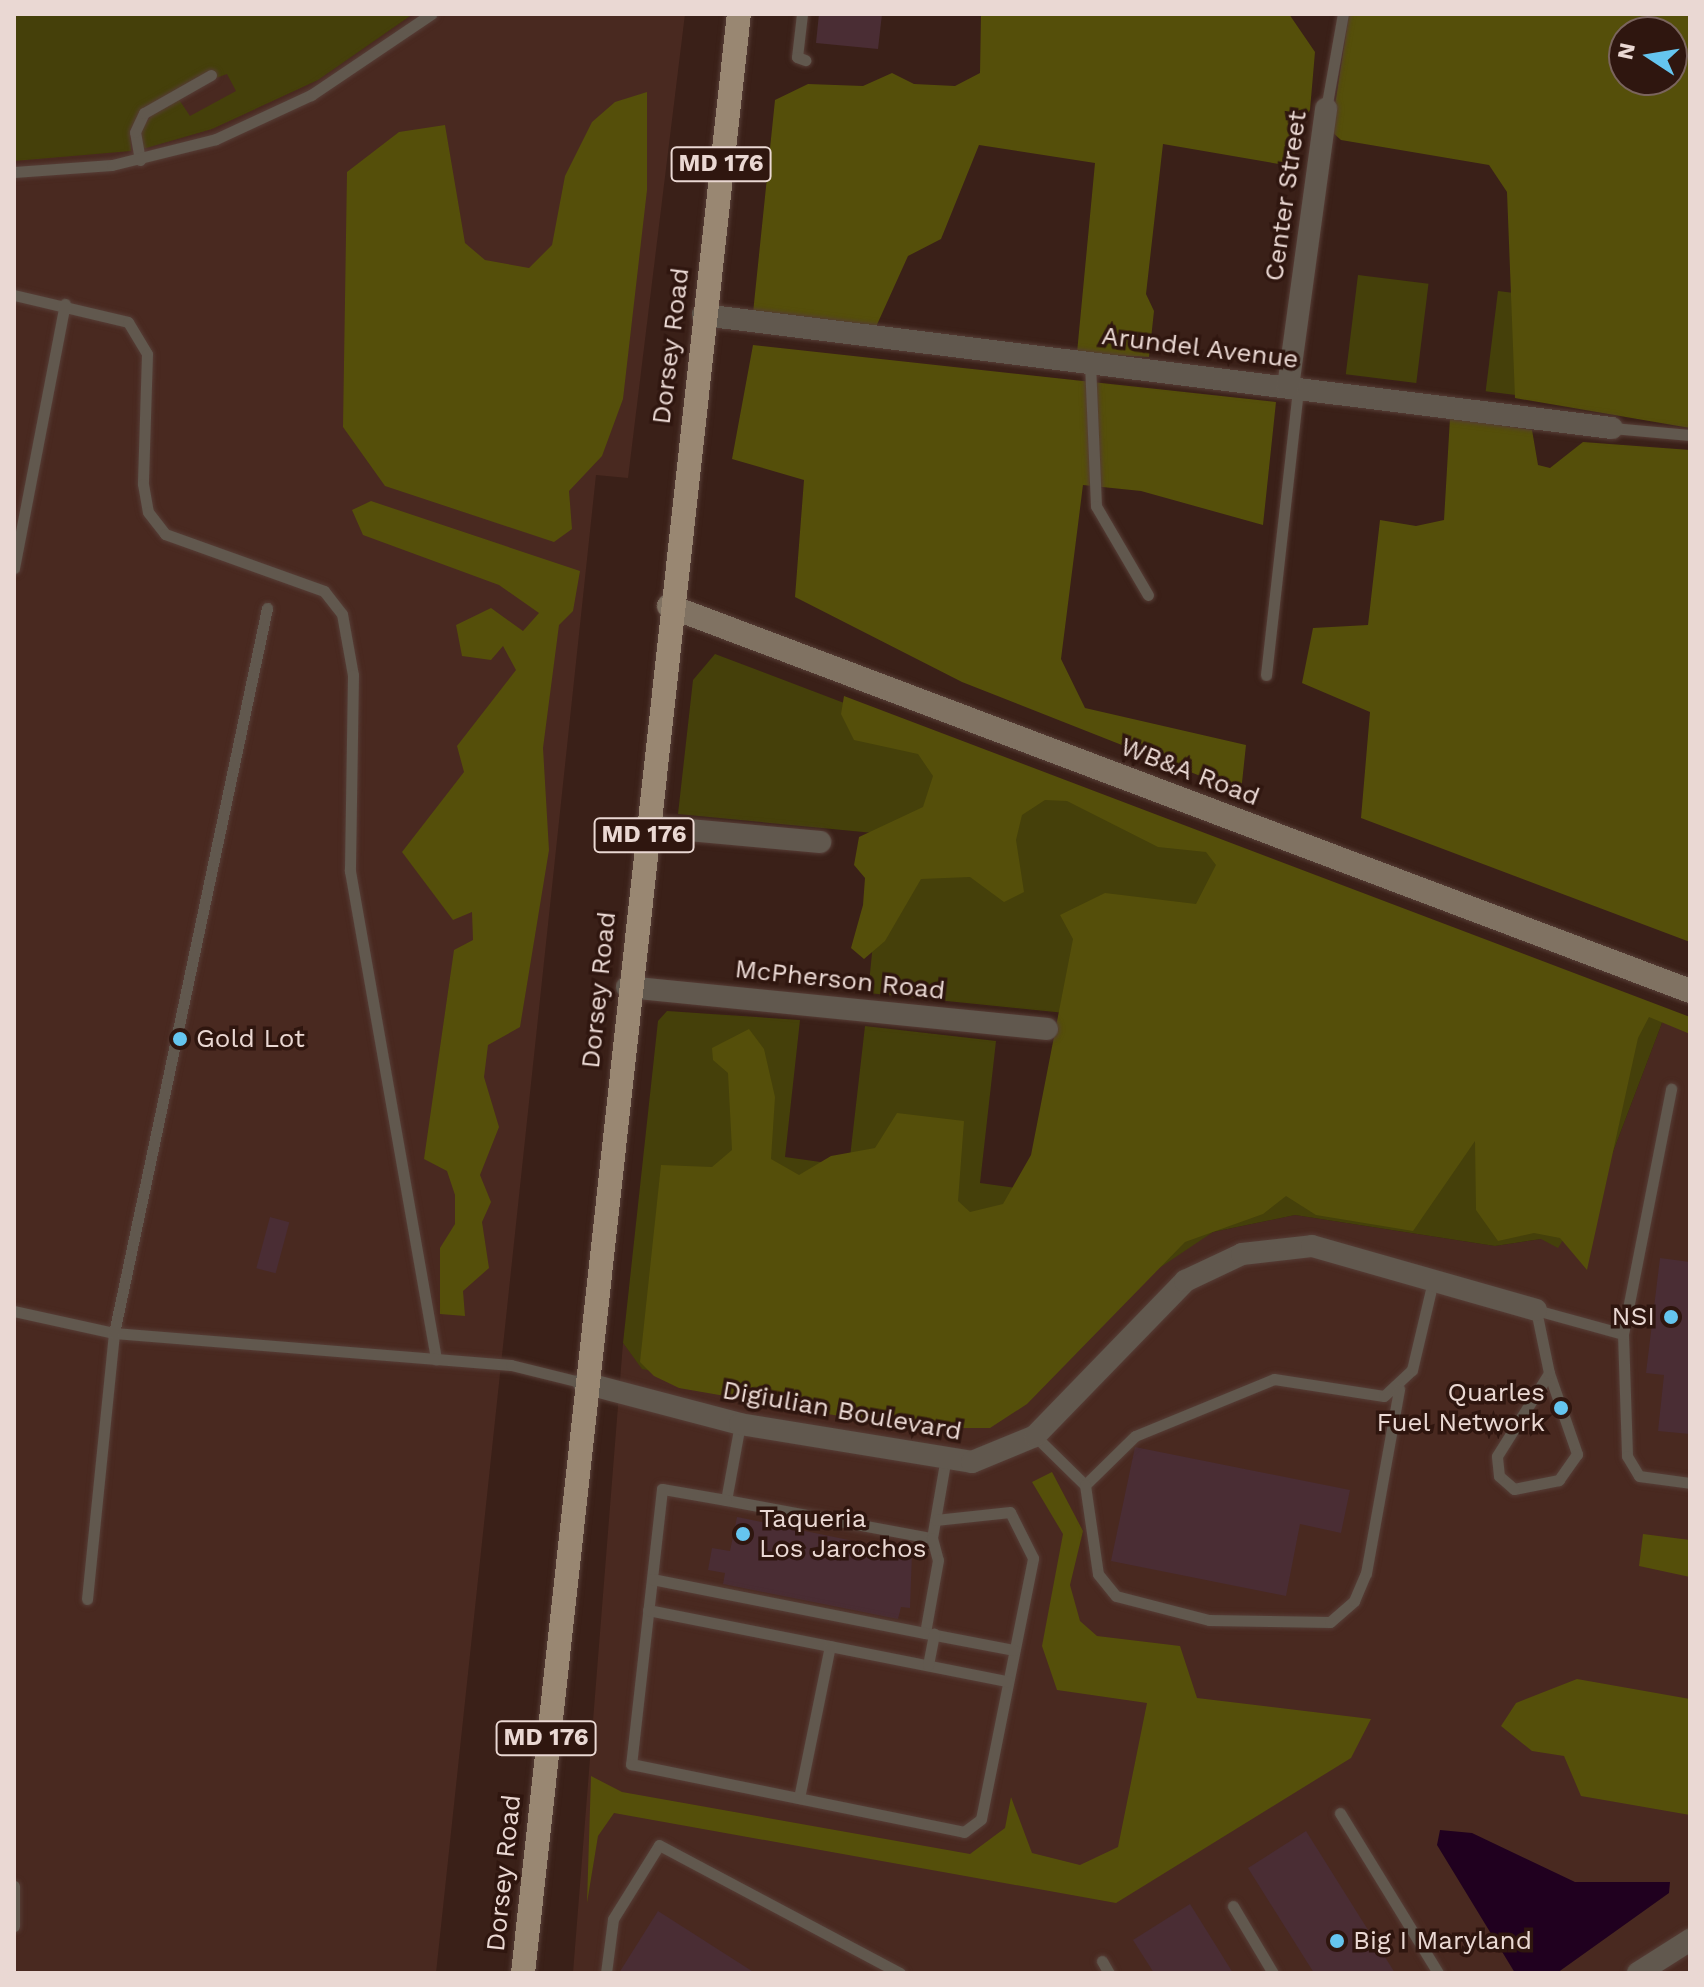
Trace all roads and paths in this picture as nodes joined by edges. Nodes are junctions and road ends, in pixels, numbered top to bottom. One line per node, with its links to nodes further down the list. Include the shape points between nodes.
1 (431, 14): 8 (lane, via 281,112)
2 (739, 14): 12 (main road, Dorsey Road / MD 176)
3 (802, 14): 5 (lane, via 797,57)
4 (1343, 14): 7 (lane, Center Street)
5 (805, 60)
6 (211, 75): 8 (lane, via 140,118)
7 (1326, 109): 14 (street, Center Street)
8 (140, 160): 9 (lane)
9 (14, 172)
10 (14, 295): 11 (lane)
11 (65, 304): 17 (lane); 33 (lane, via 128,322 147,354 143,484 148,512 165,534 324,591 350,636 350,871)
12 (703, 315): 13 (street, Arundel Avenue); 19 (main road, Dorsey Road / MD 176)
13 (1090, 363): 14 (street, Arundel Avenue); 18 (lane, via 1096,506)
14 (1293, 388): 15 (street, Arundel Avenue); 21 (lane)
15 (1612, 428): 16 (lane, Arundel Avenue)
16 (1690, 435)
17 (14, 568)
18 (1148, 595)
19 (669, 606): 22 (main road, Dorsey Road / MD 176); 25 (street, WB&A Road)
20 (267, 608): 31 (lane)
21 (1266, 675)
22 (645, 826): 23 (street); 24 (main road, Dorsey Road / MD 176)
23 (820, 842)
24 (627, 987): 26 (street, McPherson Road); 35 (main road, Dorsey Road / MD 176)
25 (1690, 991)
26 (1047, 1029)
27 (1671, 1089): 32 (lane)
28 (1433, 1281): 29 (street, Digiulian Boulevard); 36 (lane, via 1421,1346); 38 (street, Digiulian Boulevard, via 1312,1246 1242,1254 1185,1281)
29 (1536, 1310): 32 (lane); 34 (lane)
30 (14, 1311): 31 (lane)
31 (114, 1333): 33 (lane); 46 (lane)
32 (1623, 1334): 40 (lane, via 1627,1456 1639,1476)
33 (436, 1359): 35 (lane, via 511,1365)
34 (1549, 1373): 34 (lane, via 1497,1456 1499,1476 1514,1489 1559,1480 1577,1454)
35 (584, 1383): 37 (street, Digiulian Boulevard); 60 (main road, Dorsey Road / MD 176)
36 (1399, 1389): 41 (lane, via 1384,1396 1274,1379 1135,1436); 41 (lane, via 1366,1573 1354,1601 1330,1622 1209,1620 1116,1596 1098,1574)
37 (740, 1424): 39 (street, Digiulian Boulevard); 42 (lane)
38 (1035, 1436): 39 (street, Digiulian Boulevard, via 992,1458); 41 (lane)
39 (945, 1463): 43 (lane)
40 (1690, 1483)
41 (1085, 1485)
42 (726, 1500): 44 (lane); 45 (lane, via 662,1489)
43 (935, 1520): 44 (lane); 50 (lane, via 1010,1512 1033,1558)
44 (932, 1538): 48 (lane, via 938,1560)
45 (652, 1579): 47 (lane); 48 (lane)
46 (87, 1599)
47 (648, 1610): 49 (lane); 53 (lane, via 631,1764)
48 (929, 1634): 50 (lane); 51 (lane)
49 (830, 1646): 51 (lane); 53 (lane)
50 (1014, 1650): 52 (lane)
51 (928, 1665): 52 (lane)
52 (1008, 1681): 53 (lane, via 981,1819 964,1832)
53 (799, 1798)
54 (1340, 1813): 65 (lane)
55 (14, 1886): 57 (lane)
56 (1233, 1906): 64 (lane)
57 (14, 1926)
58 (1690, 1940): 66 (street)
59 (1102, 1961): 63 (lane)
60 (523, 1973)
61 (606, 1973): 62 (lane, via 613,1919 659,1845)
62 (900, 1973)
63 (1109, 1973)
64 (1273, 1973)
65 (1438, 1973)
66 (1638, 1973)

